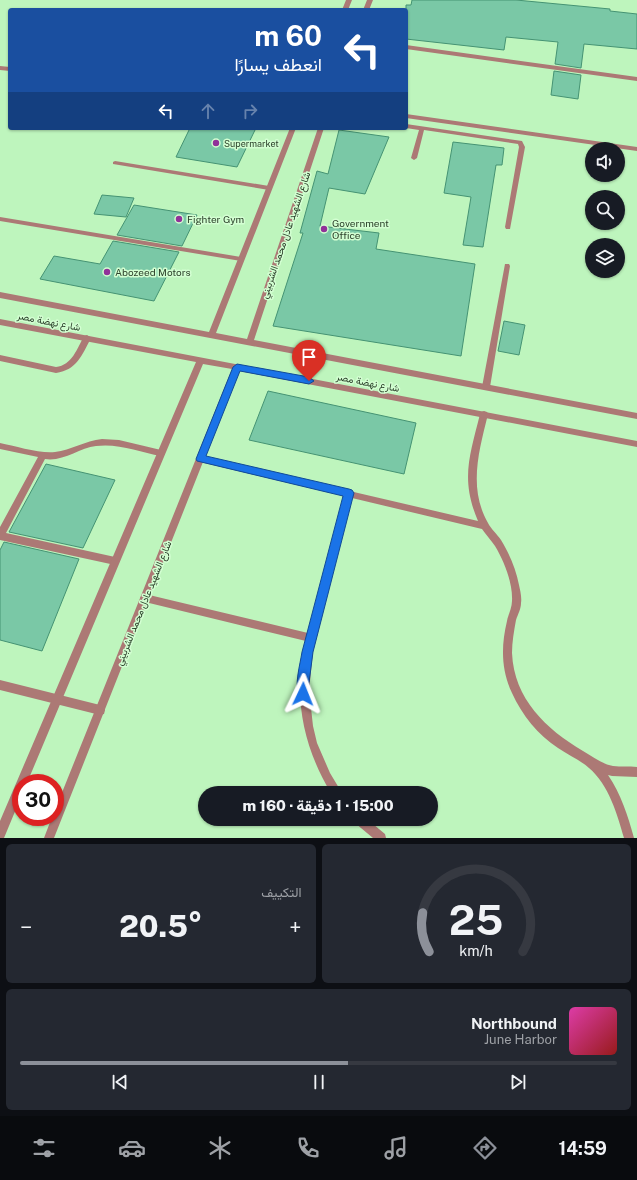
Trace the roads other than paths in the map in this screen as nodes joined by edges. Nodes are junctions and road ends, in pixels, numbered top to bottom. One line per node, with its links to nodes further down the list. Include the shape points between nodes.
1 (408, 47): 2 (street)
2 (637, 79)
3 (408, 116): 8 (street)
4 (408, 126): 5 (street)
5 (422, 128): 9 (street); 13 (street, via 516,141 522,144)
6 (292, 130): 11 (street)
7 (320, 130): 20 (street, شارع الشهيد عادل محمد الشربيني)
8 (637, 149)
9 (414, 158)
10 (114, 163): 11 (street)
11 (269, 188): 14 (street)
12 (0, 219): 14 (street)
13 (508, 227)
14 (242, 259): 18 (street)
15 (506, 266): 24 (street)
16 (0, 295): 18 (street, شارع نهضة مصر)
17 (0, 322): 19 (street, شارع نهضة مصر)
18 (212, 334): 20 (street, شارع نهضة مصر)
19 (87, 338): 21 (street, via 72,365 64,370); 22 (street, شارع نهضة مصر)
20 (250, 342): 24 (street, شارع نهضة مصر)
21 (0, 358)
22 (201, 360): 23 (street, شارع نهضة مصر); 29 (street)
23 (237, 367): 25 (street, شارع نهضة مصر); 31 (street, شارع الشهيد عادل محمد الشربيني)
24 (486, 387): 26 (street, شارع نهضة مصر)
25 (484, 414): 27 (street, شارع نهضة مصر); 33 (street, via 472,473 475,499)
26 (637, 416)
27 (637, 444)
28 (0, 446): 30 (street)
29 (161, 453): 30 (street, via 101,442 85,445 63,455); 35 (street)
30 (43, 455): 34 (street)
31 (200, 459): 32 (street); 36 (street, شارع الشهيد عادل محمد الشربيني)
32 (349, 493): 33 (street); 37 (street)
33 (485, 526): 41 (street, via 497,542 514,581 517,602 507,646 512,682 520,699 543,729 558,742)
34 (0, 536): 35 (street)
35 (115, 561): 39 (street)
36 (145, 598): 37 (street); 40 (street, شارع الشهيد عادل محمد الشربيني)
37 (311, 638): 44 (street, via 304,672 305,716 318,761)
38 (0, 685): 39 (street)
39 (57, 700): 40 (street); 43 (street)
40 (100, 710): 49 (street, شارع الشهيد عادل محمد الشربيني)
41 (593, 764): 42 (street, via 612,771); 50 (street, via 616,798)
42 (637, 772)
43 (25, 774)
44 (333, 786)
45 (12, 805): 47 (street)
46 (368, 826): 48 (street)
47 (0, 834)
48 (382, 837)
49 (49, 838)
50 (629, 838)

